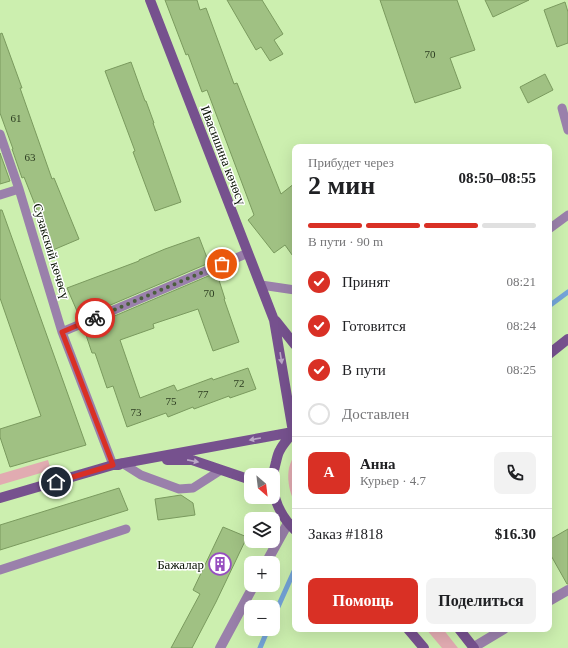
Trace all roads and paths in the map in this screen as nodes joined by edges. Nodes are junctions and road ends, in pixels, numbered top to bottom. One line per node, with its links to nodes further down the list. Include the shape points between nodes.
1 (150, 0): 9 (main road, Ивасишина көчөсү)
2 (562, 108): 3 (lane)
3 (568, 130)
4 (0, 134): 5 (lane, Сузакский көчөсү)
5 (19, 189): 6 (lane); 13 (lane, Сузакский көчөсү)
6 (0, 195)
7 (568, 215): 8 (lane)
8 (552, 227)
9 (248, 253): 10 (main road, Ивасишина көчөсү); 13 (lane)
10 (261, 285): 11 (lane); 12 (main road, Ивасишина көчөсү)
11 (292, 290)
12 (274, 320): 15 (main road); 17 (main road, one-way to 17)
13 (62, 332): 20 (lane, Сузакский көчөсү)
14 (568, 339): 16 (main road)
15 (292, 341)
16 (552, 352)
17 (292, 421)
18 (292, 432): 20 (main road, one-way to 20)
19 (292, 435): 25 (main road, via 280,450 273,471 274,493)
20 (119, 464): 21 (main road, one-way to 21, via 192,460); 21 (lane, via 179,489 193,488); 23 (main road)
21 (221, 470): 22 (main road)
22 (244, 478)
23 (0, 498)
24 (272, 504): 25 (main road)
25 (281, 514): 26 (main road)
26 (292, 527): 28 (street)
27 (126, 529): 29 (lane)
28 (271, 556)
29 (0, 570)
30 (568, 590): 32 (street)
31 (250, 592): 36 (street)
32 (552, 599)
33 (411, 632): 37 (main road)
34 (461, 632): 38 (main road)
35 (499, 632): 38 (street)
36 (220, 648)
37 (424, 648)
38 (474, 648)

